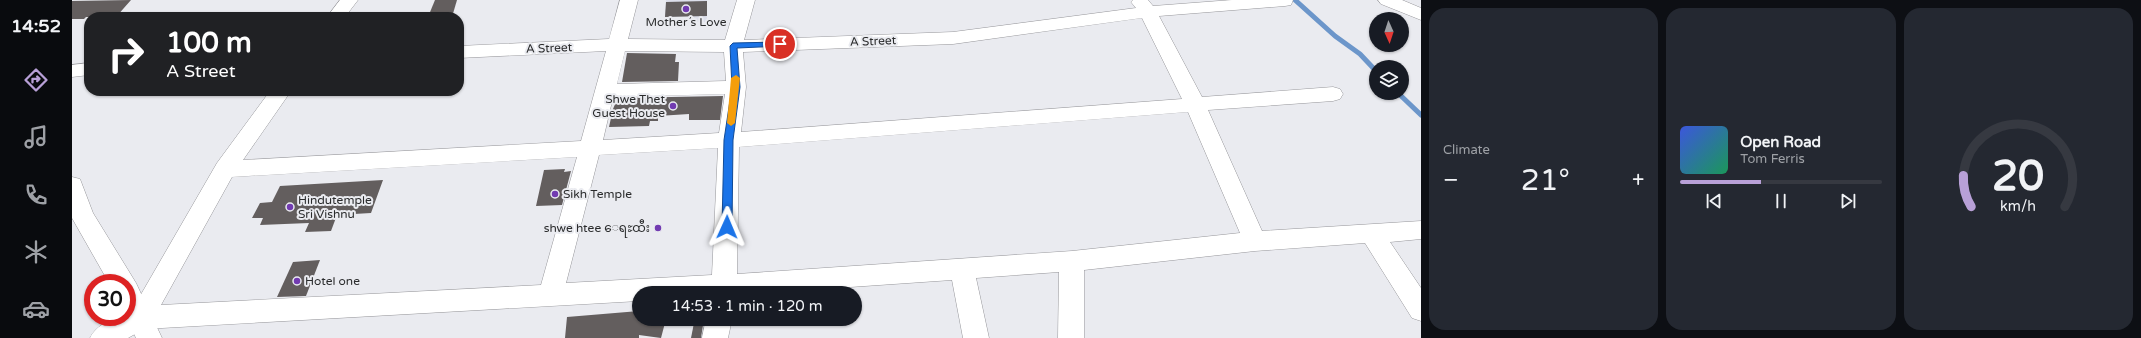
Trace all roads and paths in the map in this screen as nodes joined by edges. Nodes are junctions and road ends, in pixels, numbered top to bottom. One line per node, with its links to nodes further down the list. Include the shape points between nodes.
1 (349, 0): 7 (street)
2 (629, 0): 9 (street)
3 (746, 0): 10 (street)
4 (1387, 0): 8 (street)
5 (1285, 1): 6 (street, A Street)
6 (1143, 6): 10 (street, A Street, via 952,38); 18 (street)
7 (340, 12)
8 (1421, 15)
9 (616, 46): 10 (street, A Street); 11 (street, A Street); 15 (street)
10 (733, 46): 14 (street)
11 (464, 52)
12 (84, 70): 13 (street)
13 (72, 71)
14 (736, 87): 15 (street); 19 (street)
15 (604, 91): 20 (street)
16 (1333, 94): 18 (street)
17 (277, 96): 21 (street)
18 (1196, 104): 19 (street); 25 (street)
19 (729, 140): 20 (street); 29 (street)
20 (591, 147): 21 (street); 32 (street)
21 (225, 169): 36 (street)
22 (72, 185): 28 (street, via 82,215)
23 (1421, 230): 24 (street)
24 (1371, 233): 25 (street); 34 (street)
25 (1255, 241): 26 (street)
26 (1072, 261): 27 (street); 40 (street)
27 (962, 268): 30 (street); 39 (street)
28 (117, 274)
29 (725, 286)
30 (759, 286)
31 (632, 292): 32 (street)
32 (551, 294): 36 (street)
33 (136, 310): 36 (street)
34 (1421, 310)
35 (718, 326): 38 (street)
36 (145, 328): 37 (street)
37 (103, 338)
38 (715, 338)
39 (976, 338)
40 (1071, 338)

